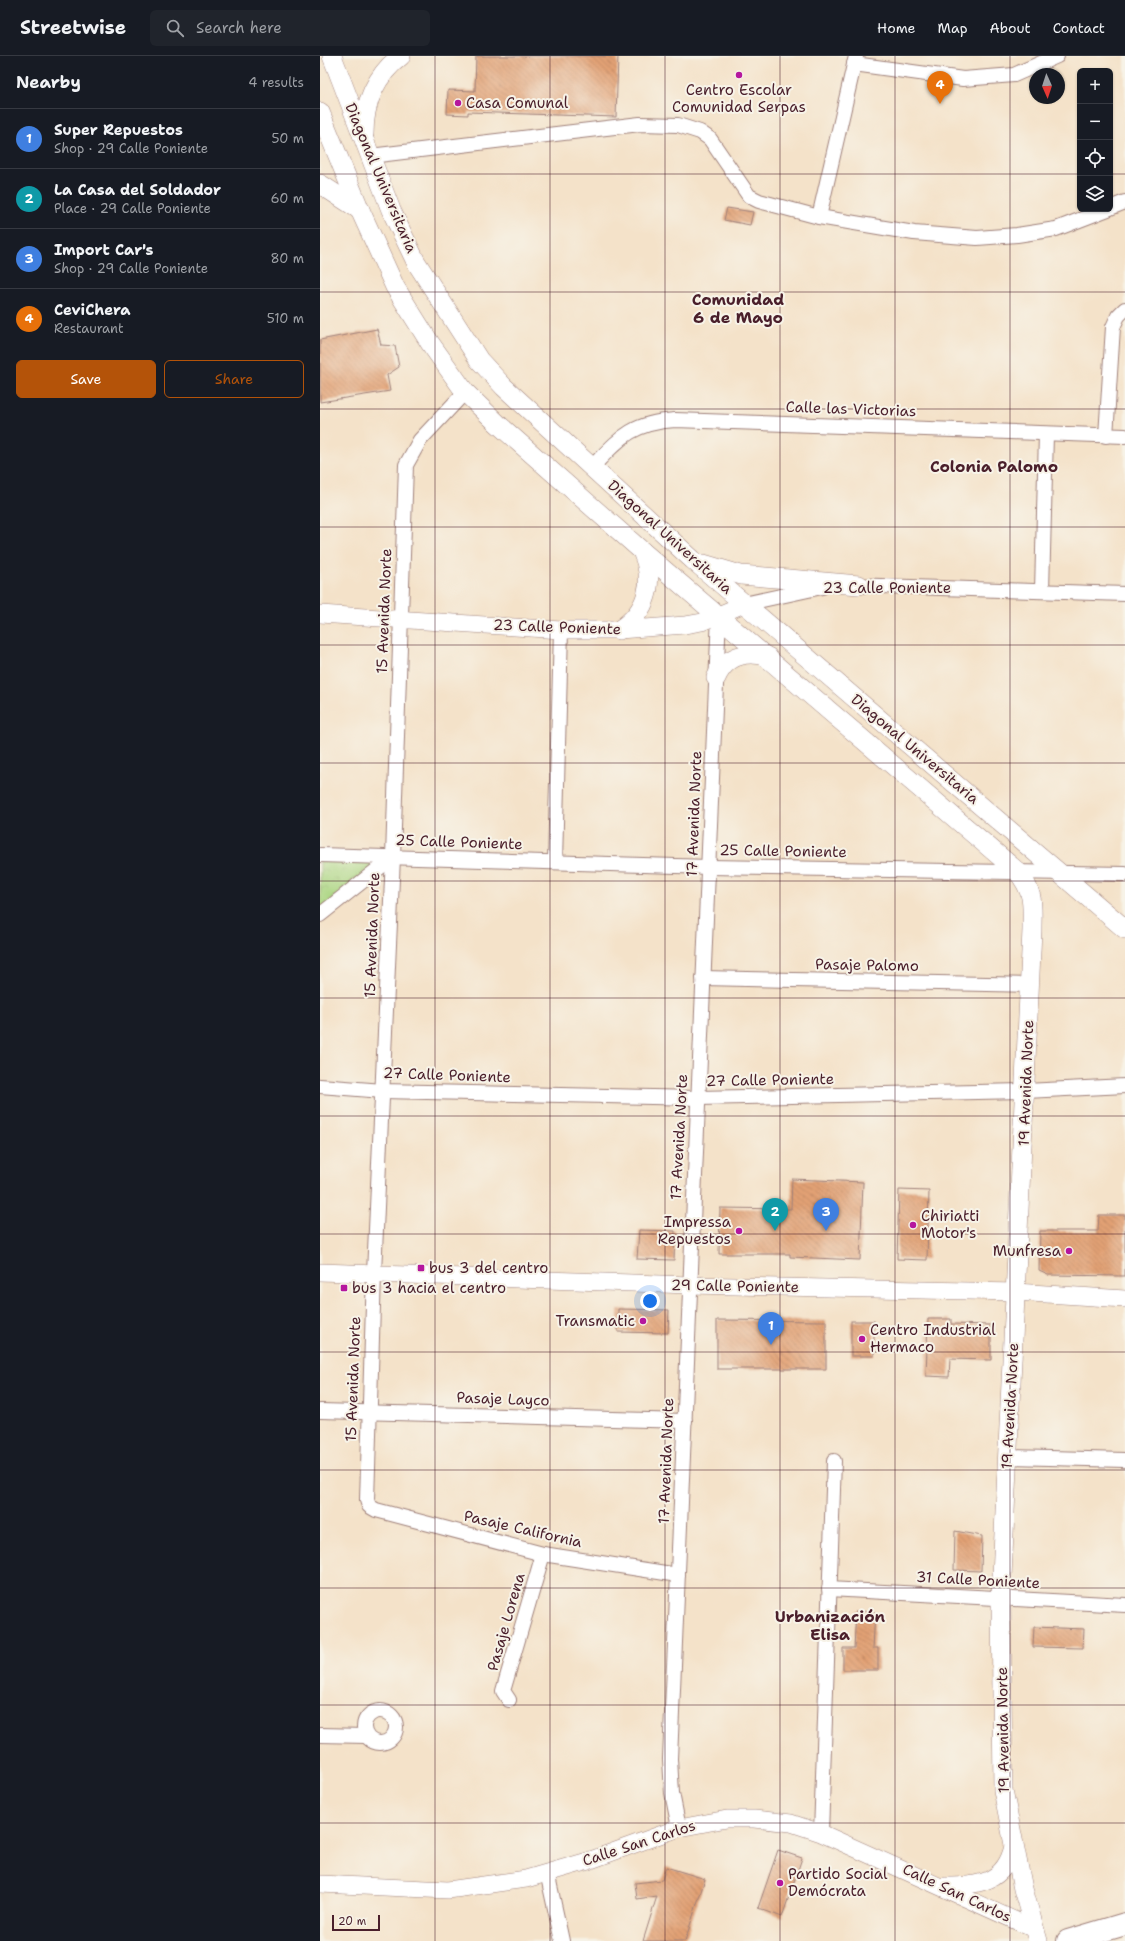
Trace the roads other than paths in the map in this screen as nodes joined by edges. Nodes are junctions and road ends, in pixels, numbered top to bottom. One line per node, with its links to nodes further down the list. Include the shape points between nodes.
1 (332, 56): 6 (main road, Diagonal Universitaria)
2 (401, 56): 6 (main road, via 379,79 369,98 364,120)
3 (1057, 56): 4 (street, via 1014,75 963,79)
4 (855, 60): 12 (street)
5 (320, 112): 10 (main road, Diagonal Universitaria)
6 (367, 149): 12 (street, via 640,124 678,125 696,130 707,137 749,196 758,201); 18 (main road, Diagonal Universitaria, via 391,210 416,262 479,360 504,387)
7 (320, 184): 10 (main road)
8 (1125, 202): 9 (street)
9 (1113, 207)
10 (360, 210): 14 (main road, Diagonal Universitaria, via 395,287)
11 (1101, 212): 12 (street, via 1056,229 977,238 914,233)
12 (819, 217)
13 (1125, 309): 16 (street, via 1113,327)
14 (465, 392): 19 (main road, Diagonal Universitaria); 27 (street, 15 Avenida Norte, via 420,440 406,465)
15 (1046, 434): 16 (street, Calle las Victorias); 18 (street, Calle las Victorias, via 668,420 642,425 626,433); 22 (street)
16 (1106, 436): 17 (street, Calle las Victorias)
17 (1125, 436)
18 (593, 466): 20 (main road, Diagonal Universitaria)
19 (642, 551): 26 (main road, Diagonal Universitaria); 29 (main road, via 649,570 649,590 635,618)
20 (693, 560): 21 (main road, via 741,575); 24 (main road, Diagonal Universitaria)
21 (859, 585): 22 (street, 23 Calle Poniente); 24 (street, 23 Calle Poniente, via 813,588)
22 (1042, 591): 23 (street, 23 Calle Poniente)
23 (1125, 594)
24 (744, 604): 26 (street, 23 Calle Poniente); 36 (main road, Diagonal Universitaria)
25 (320, 614): 27 (street, 23 Calle Poniente)
26 (719, 615): 29 (street, 23 Calle Poniente, via 702,622); 30 (main road, Diagonal Universitaria); 31 (street, 17 Avenida Norte)
27 (401, 618): 28 (street, 23 Calle Poniente); 33 (street, 15 Avenida Norte)
28 (562, 630): 29 (street, 23 Calle Poniente); 34 (street)
29 (619, 630)
30 (768, 658): 31 (main road, via 750,654 738,656 727,663); 37 (main road, Diagonal Universitaria)
31 (716, 678): 35 (street, 17 Avenida Norte)
32 (320, 855): 33 (street, 25 Calle Poniente)
33 (393, 857): 34 (street, 25 Calle Poniente); 39 (street); 45 (street, 15 Avenida Norte)
34 (555, 862): 35 (street, 25 Calle Poniente)
35 (709, 867): 37 (street, 25 Calle Poniente); 41 (street, 17 Avenida Norte)
36 (1060, 871): 37 (street, 25 Calle Poniente); 38 (street, 25 Calle Poniente); 40 (main road, Diagonal Universitaria)
37 (1018, 872): 42 (main road, 19 Avenida Norte, via 1028,885 1032,900)
38 (1125, 874)
39 (320, 915)
40 (1125, 929)
41 (703, 978): 42 (street, Pasaje Palomo); 47 (street, 17 Avenida Norte)
42 (1030, 985): 46 (main road, 19 Avenida Norte)
43 (320, 1086): 45 (street, 27 Calle Poniente)
44 (1125, 1086): 46 (street, 27 Calle Poniente)
45 (383, 1091): 47 (street, 27 Calle Poniente); 49 (street, 15 Avenida Norte)
46 (1026, 1091): 47 (street, 27 Calle Poniente); 51 (main road, 19 Avenida Norte)
47 (698, 1098): 50 (street, 17 Avenida Norte)
48 (320, 1272): 49 (street, 29 Calle Poniente)
49 (374, 1273): 50 (street, 29 Calle Poniente); 54 (street, 15 Avenida Norte)
50 (690, 1285): 51 (street, 29 Calle Poniente); 55 (street, 17 Avenida Norte)
51 (1015, 1292): 52 (street, 29 Calle Poniente); 56 (main road, 19 Avenida Norte)
52 (1125, 1299)
53 (320, 1411): 54 (street, Pasaje Layco)
54 (369, 1413): 55 (street, Pasaje Layco); 59 (street, 15 Avenida Norte)
55 (684, 1421): 61 (street, 17 Avenida Norte)
56 (1007, 1457): 58 (street); 63 (main road, 19 Avenida Norte)
57 (834, 1460): 62 (street)
58 (1125, 1460)
59 (367, 1500): 60 (street, Pasaje California, via 376,1510)
60 (544, 1554): 61 (street, Pasaje California); 65 (street, Pasaje Lorena, via 503,1691)
61 (678, 1575): 68 (street, 17 Avenida Norte, via 670,1776)
62 (829, 1589): 63 (street, 31 Calle Poniente); 69 (street)
63 (1001, 1598): 64 (street, 31 Calle Poniente); 70 (main road, 19 Avenida Norte, via 1003,1790)
64 (1125, 1604)
65 (509, 1700)
66 (320, 1735): 67 (street)
67 (366, 1736)
68 (679, 1828): 69 (street, Calle San Carlos, via 727,1819 754,1819 790,1823); 71 (street, Calle San Carlos, via 588,1861)
69 (822, 1832): 73 (street, Calle San Carlos)
70 (1013, 1846): 73 (street, via 1010,1859 1004,1868 983,1883); 75 (main road, 19 Avenida Norte)
71 (547, 1872): 72 (street, Calle San Carlos, via 526,1879 448,1890); 76 (street)
72 (320, 1884)
73 (939, 1886): 75 (street, Calle San Carlos)
74 (1125, 1924): 77 (main road)
75 (1036, 1935)
76 (562, 1941)
77 (1068, 1941)

